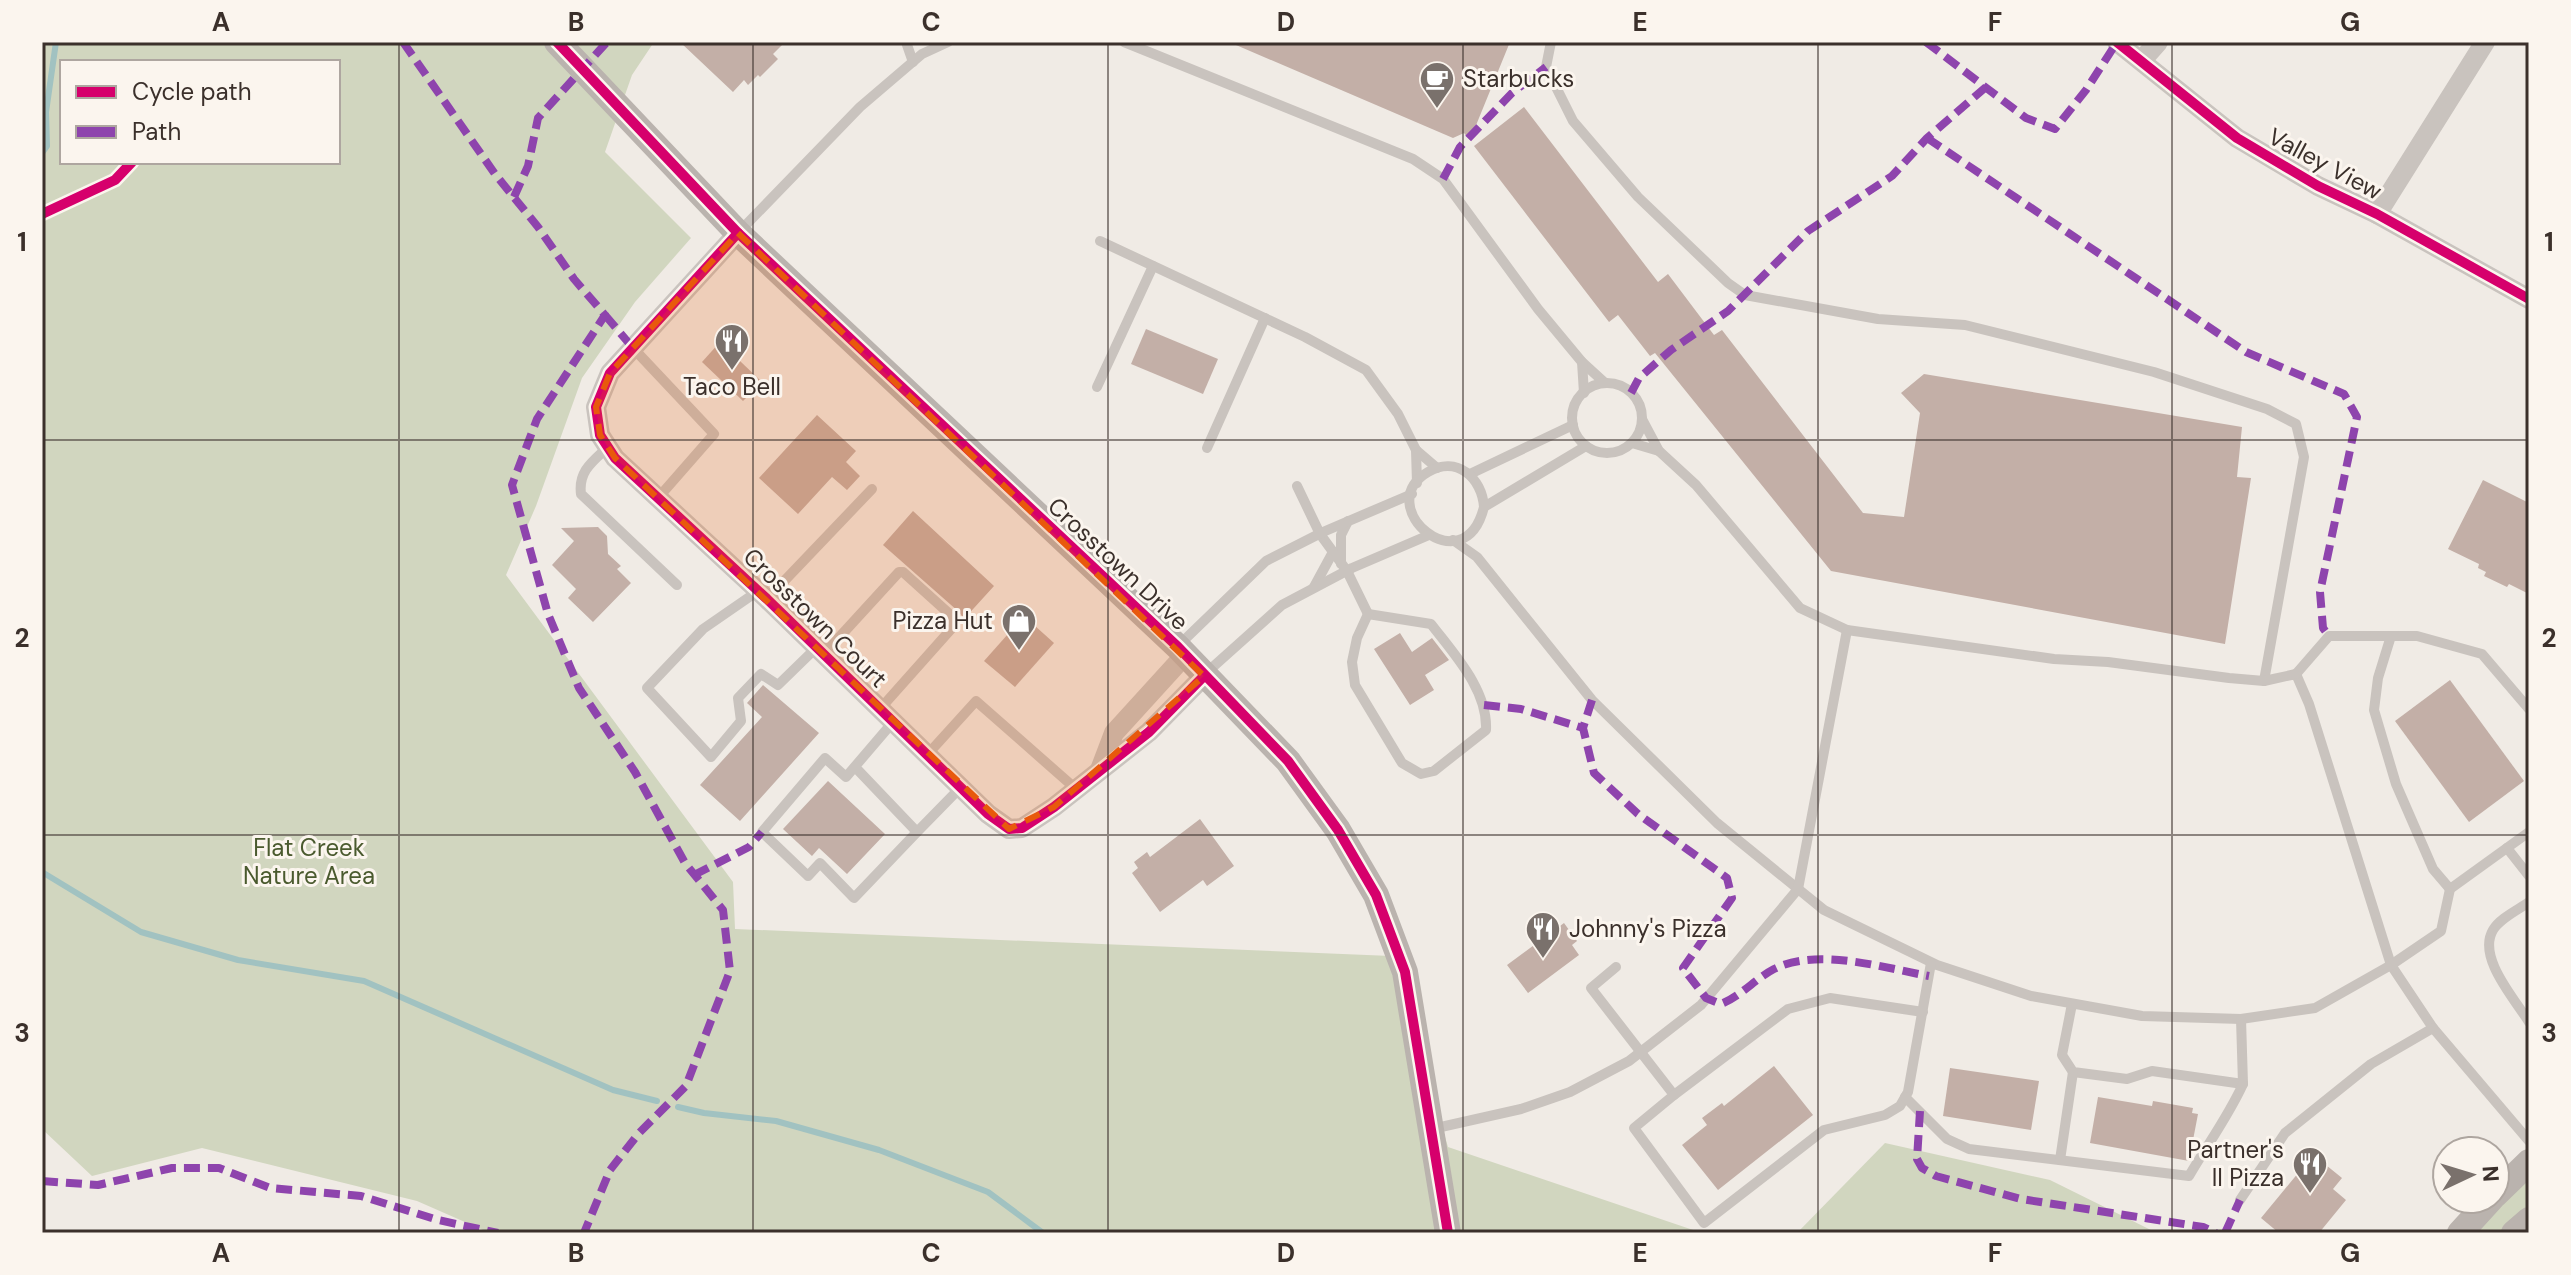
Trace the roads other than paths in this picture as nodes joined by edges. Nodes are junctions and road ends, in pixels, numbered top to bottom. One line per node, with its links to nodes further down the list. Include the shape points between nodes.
1 (557, 42): 12 (street, Crosstown Drive)
2 (906, 42): 10 (lane)
3 (948, 42): 10 (lane)
4 (1125, 42): 18 (lane, via 1413,159 1443,179)
5 (1551, 42): 56 (lane, via 1546,67 1573,121 1638,197 1745,295 1878,319 1965,325 2154,372 2267,409 2296,424 2304,457)
6 (2117, 42): 9 (street, Valley View)
7 (2158, 42): 9 (street)
8 (2485, 42): 11 (street)
9 (2142, 60): 11 (street, Valley View, via 2237,138)
10 (913, 62): 12 (lane, via 860,107)
11 (2377, 214): 15 (street, Valley View)
12 (738, 233): 17 (street, Crosstown Court); 53 (street, Crosstown Drive)
13 (1100, 241): 14 (lane)
14 (1153, 266): 16 (lane); 20 (lane)
15 (2529, 299)
16 (1265, 318): 27 (lane); 28 (lane, via 1366,370)
17 (633, 348): 26 (street, Crosstown Court, via 610,373 596,407 600,435); 36 (lane, via 714,434)
18 (1582, 362): 19 (lane); 21 (lane)
19 (1605, 383): 21 (lane); 22 (lane, via 1631,393)
20 (1097, 387)
21 (1584, 393): 23 (lane, via 1576,402)
22 (1642, 419): 24 (lane); 29 (lane)
23 (1573, 425): 25 (lane); 31 (lane)
24 (1632, 443): 25 (lane, via 1615,453); 29 (lane)
25 (1586, 446): 37 (lane)
26 (608, 447): 36 (street, Crosstown Court); 46 (lane, via 587,466 579,481 581,494)
27 (1207, 448)
28 (1416, 450): 30 (lane); 32 (lane)
29 (1659, 451): 50 (lane, via 1696,485 1800,608)
30 (1437, 468): 31 (lane, via 1449,466); 32 (lane)
31 (1470, 474): 37 (lane, via 1483,494)
32 (1417, 483): 35 (lane)
33 (1297, 486): 40 (lane)
34 (872, 489): 48 (lane)
35 (1412, 494): 38 (lane); 41 (lane, via 1413,517)
36 (658, 498): 48 (street, Crosstown Court)
37 (1484, 507): 39 (lane)
38 (1348, 521): 40 (lane); 45 (lane, via 1341,535)
39 (1474, 529): 42 (lane); 44 (lane)
40 (1320, 534): 43 (lane); 53 (lane, via 1266,561)
41 (1429, 535): 42 (lane); 45 (lane)
42 (1453, 540): 44 (lane)
43 (1333, 552): 45 (lane); 47 (lane)
44 (1477, 557): 68 (lane, via 1592,700 1717,823)
45 (1344, 567): 47 (lane); 49 (lane)
46 (677, 585)
47 (1313, 589): 55 (lane, via 1282,605)
48 (763, 595): 52 (street, Crosstown Court); 52 (lane, via 703,629 647,688 711,757 741,721 738,698 761,674 778,685)
49 (1368, 614): 49 (lane, via 1352,662 1355,685 1402,763 1421,774 1434,771 1486,730 1484,705 1459,659 1431,624)
50 (1847, 630): 56 (lane); 68 (lane)
51 (2391, 636): 54 (lane, via 2329,636); 57 (lane, via 2417,636 2482,654); 69 (lane, via 2374,710 2396,784 2433,869)
52 (819, 651): 58 (street, Crosstown Court); 58 (lane, via 899,572 954,618 953,627)
53 (1181, 651): 55 (street, Crosstown Drive); 61 (street, via 1114,733)
54 (2296, 674): 56 (lane); 72 (lane)
55 (1204, 676): 61 (street, Crosstown Court, via 1149,732); 84 (street, Crosstown Drive, via 1288,761 1376,895 1405,972)
56 (2264, 681)
57 (2529, 709)
58 (886, 716): 59 (street, Crosstown Court); 60 (lane)
59 (927, 755): 62 (street, Crosstown Court); 63 (lane, via 976,701)
60 (855, 767): 64 (lane); 64 (lane, via 846,777 825,758 762,832 808,876 820,863 854,898)
61 (1100, 770): 63 (street, Crosstown Court)
62 (961, 787): 63 (street, Crosstown Court, via 1009,829 1022,828); 64 (lane)
63 (1076, 789)
64 (917, 832)
65 (2529, 832): 66 (lane)
66 (2507, 848): 67 (lane); 69 (lane)
67 (2529, 876)
68 (1798, 889): 71 (lane, via 1824,910); 79 (lane, via 1701,1005)
69 (2450, 889): 72 (lane, via 2441,931)
70 (2529, 902): 77 (lane, via 2493,929 2489,944 2489,959)
71 (1931, 963): 74 (lane); 75 (lane)
72 (2391, 965): 76 (lane, via 2315,1008); 78 (lane)
73 (1616, 967): 79 (lane, via 1591,988)
74 (2072, 1004): 76 (lane, via 2142,1016); 80 (lane, via 2062,1055)
75 (1923, 1012): 82 (lane, via 1830,998 1788,1009); 83 (lane)
76 (2241, 1019): 81 (lane)
77 (2529, 1022)
78 (2433, 1028): 85 (lane); 89 (lane, via 2371,1064 2285,1133)
79 (1642, 1051): 82 (lane); 84 (lane, via 1570,1092)
80 (2073, 1072): 81 (lane, via 2127,1079 2152,1071); 86 (lane)
81 (2243, 1084): 86 (lane, via 2189,1176)
82 (1674, 1095): 83 (lane, via 1634,1128 1704,1223 1824,1130 1885,1115)
83 (1905, 1097): 86 (lane, via 1947,1139 1969,1149)
84 (1432, 1129): 92 (street, Crosstown Drive)
85 (2529, 1141)
86 (2060, 1160)
87 (2529, 1162): 88 (street)
88 (2511, 1180)
89 (2240, 1200)
90 (2476, 1215): 93 (street)
91 (2529, 1220): 94 (street)
92 (1448, 1233)
93 (2460, 1233)
94 (2514, 1233)

